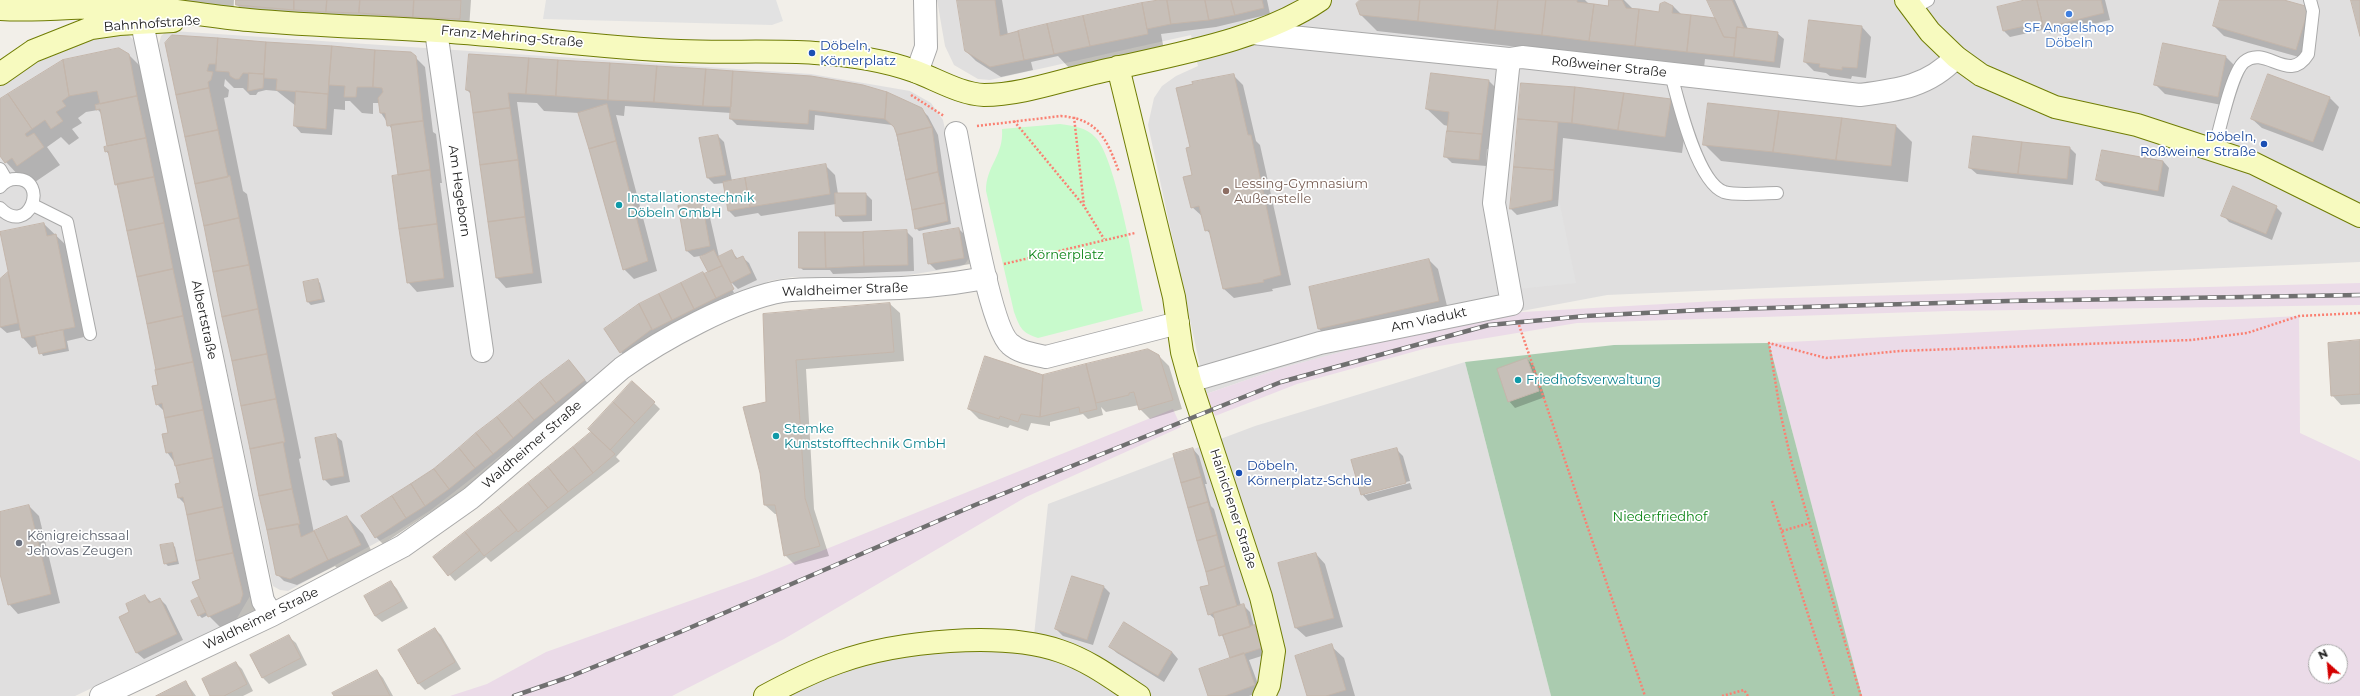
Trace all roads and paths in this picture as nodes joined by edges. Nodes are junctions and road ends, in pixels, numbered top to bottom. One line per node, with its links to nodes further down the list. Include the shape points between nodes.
1 (925, 0): 15 (street, via 926,48)
2 (1320, 0): 10 (main road, via 1298,14)
3 (2310, 0): 21 (lane, via 2313,11 2308,54 2295,66 2260,57 2252,57 2244,62 2236,75)
4 (1916, 3): 12 (main road, via 1930,32)
5 (77, 4): 6 (main road, Franz-Mehring-Straße, via 32,11); 7 (main road, Franz-Mehring-Straße, via 138,7); 11 (main road)
6 (0, 9)
7 (244, 20): 8 (main road, Bahnhofstraße); 9 (main road, Franz-Mehring-Straße)
8 (142, 23): 11 (main road, Bahnhofstraße, via 91,28); 42 (street, Albertstraße, via 263,601)
9 (436, 31): 15 (main road, Franz-Mehring-Straße, via 680,51 854,56 891,63); 37 (street, Am Hegeborn)
10 (1252, 33): 13 (street, Roßweiner Straße); 14 (main road)
11 (32, 51): 16 (main road, Bahnhofstraße)
12 (1956, 57): 17 (street, Roßweiner Straße, via 1943,72 1922,83 1860,95); 21 (main road, via 1982,75 2056,107 2137,125)
13 (1509, 59): 17 (street, Roßweiner Straße, via 1522,57); 33 (street, via 1494,203)
14 (1118, 67): 15 (main road, Franz-Mehring-Straße, via 1001,94 980,95); 35 (main road, via 1174,297)
15 (917, 72): 20 (path, via 907,93)
16 (0, 74)
17 (1671, 74): 25 (lane, via 1695,152 1717,188 1726,193)
18 (1074, 117): 19 (path, via 1061,116); 23 (path, via 1096,128 1104,138); 27 (path)
19 (1014, 122): 20 (path); 27 (path)
20 (955, 128): 32 (street)
21 (2214, 149): 29 (main road, via 2253,163)
22 (0, 169): 24 (lane)
23 (1121, 177)
24 (3, 184): 26 (lane, via 19,178 30,185 34,196)
25 (1777, 193)
26 (33, 205): 28 (lane, via 27,212 15,216); 36 (lane, via 67,222)
27 (1084, 206): 31 (path)
28 (0, 208)
29 (2360, 216)
30 (1134, 226): 31 (path, via 1136,233)
31 (1104, 239): 32 (path)
32 (985, 273): 35 (street, via 999,328 1009,343 1025,353 1046,357); 42 (street, Waldheimer Straße, via 946,285 784,291 728,310 646,351 622,368 472,498 403,546)
33 (1512, 304): 38 (street, Am Viadukt, via 1320,343); 47 (path)
34 (2360, 313): 40 (path, via 2299,316 2247,333 2191,340 1900,351 1826,358 1769,343 1781,416)
35 (1178, 323): 38 (main road, Hainichener Straße)
36 (90, 334)
37 (482, 351)
38 (1190, 381): 46 (main road, Hainichener Straße, via 1261,597 1274,651 1269,685)
39 (1772, 501): 41 (path)
40 (1810, 523): 41 (path); 51 (path)
41 (1782, 531): 50 (path)
42 (272, 615): 43 (street, Waldheimer Straße)
43 (101, 696)
44 (765, 696): 45 (main road, via 833,664 873,652 916,644 997,641 1060,650 1089,662)
45 (1139, 696)
46 (1264, 696)
47 (1645, 696)
48 (1722, 696): 49 (path, via 1744,690)
49 (1748, 696)
50 (1834, 696)
51 (1862, 696)

